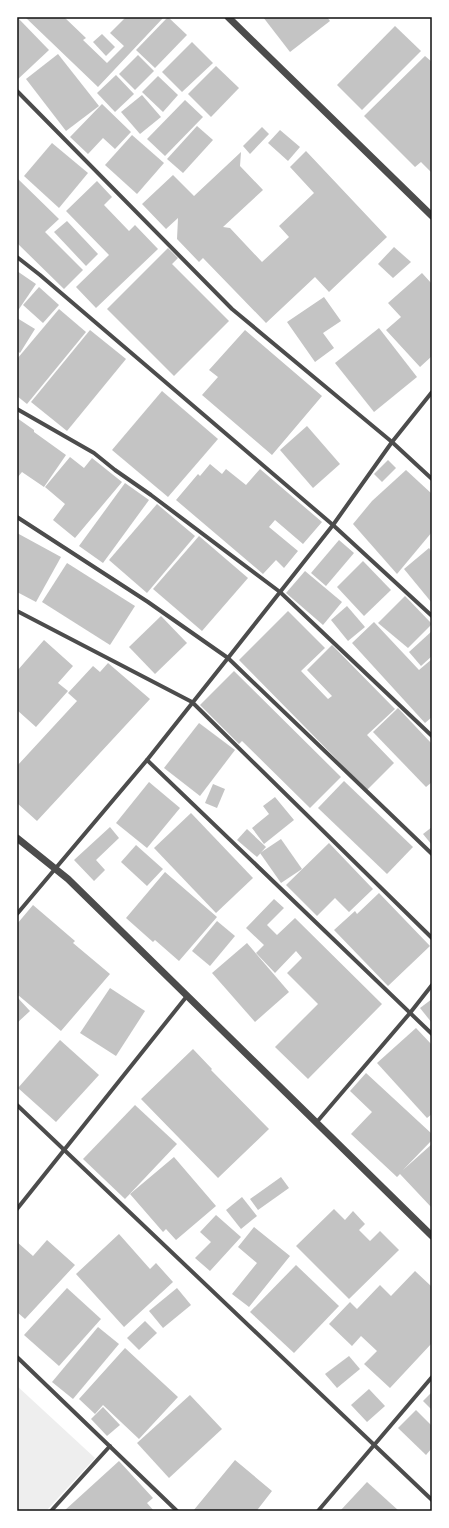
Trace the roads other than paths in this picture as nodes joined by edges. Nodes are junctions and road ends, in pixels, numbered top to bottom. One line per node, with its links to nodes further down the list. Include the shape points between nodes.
1 (228, 17): 3 (street)
2 (17, 91): 7 (street, via 232,309)
3 (432, 216)
4 (17, 257): 10 (street)
5 (432, 392): 7 (street)
6 (17, 409): 11 (street, via 94,453)
7 (392, 442): 8 (street); 10 (street)
8 (432, 479)
9 (17, 517): 14 (street, via 148,602)
10 (333, 525): 11 (street); 13 (street)
11 (280, 592): 14 (street); 16 (street)
12 (17, 611): 15 (street)
13 (432, 616)
14 (228, 658): 15 (street); 19 (street)
15 (192, 702): 17 (street); 22 (street)
16 (432, 736)
17 (146, 760): 20 (street); 25 (street)
18 (17, 838): 20 (street)
19 (432, 854)
20 (56, 869): 21 (street); 24 (street)
21 (17, 914)
22 (432, 938)
23 (432, 984): 25 (street)
24 (187, 996): 28 (street); 29 (street)
25 (410, 1013): 26 (street); 28 (street)
26 (432, 1034)
27 (17, 1105): 29 (street)
28 (316, 1123): 31 (street)
29 (65, 1150): 30 (street); 34 (street)
30 (17, 1209)
31 (432, 1236)
32 (17, 1357): 35 (street)
33 (432, 1377): 34 (street)
34 (374, 1445): 36 (street); 39 (street)
35 (110, 1446): 37 (street); 38 (street)
36 (432, 1500)
37 (51, 1511)
38 (177, 1511)
39 (318, 1511)

